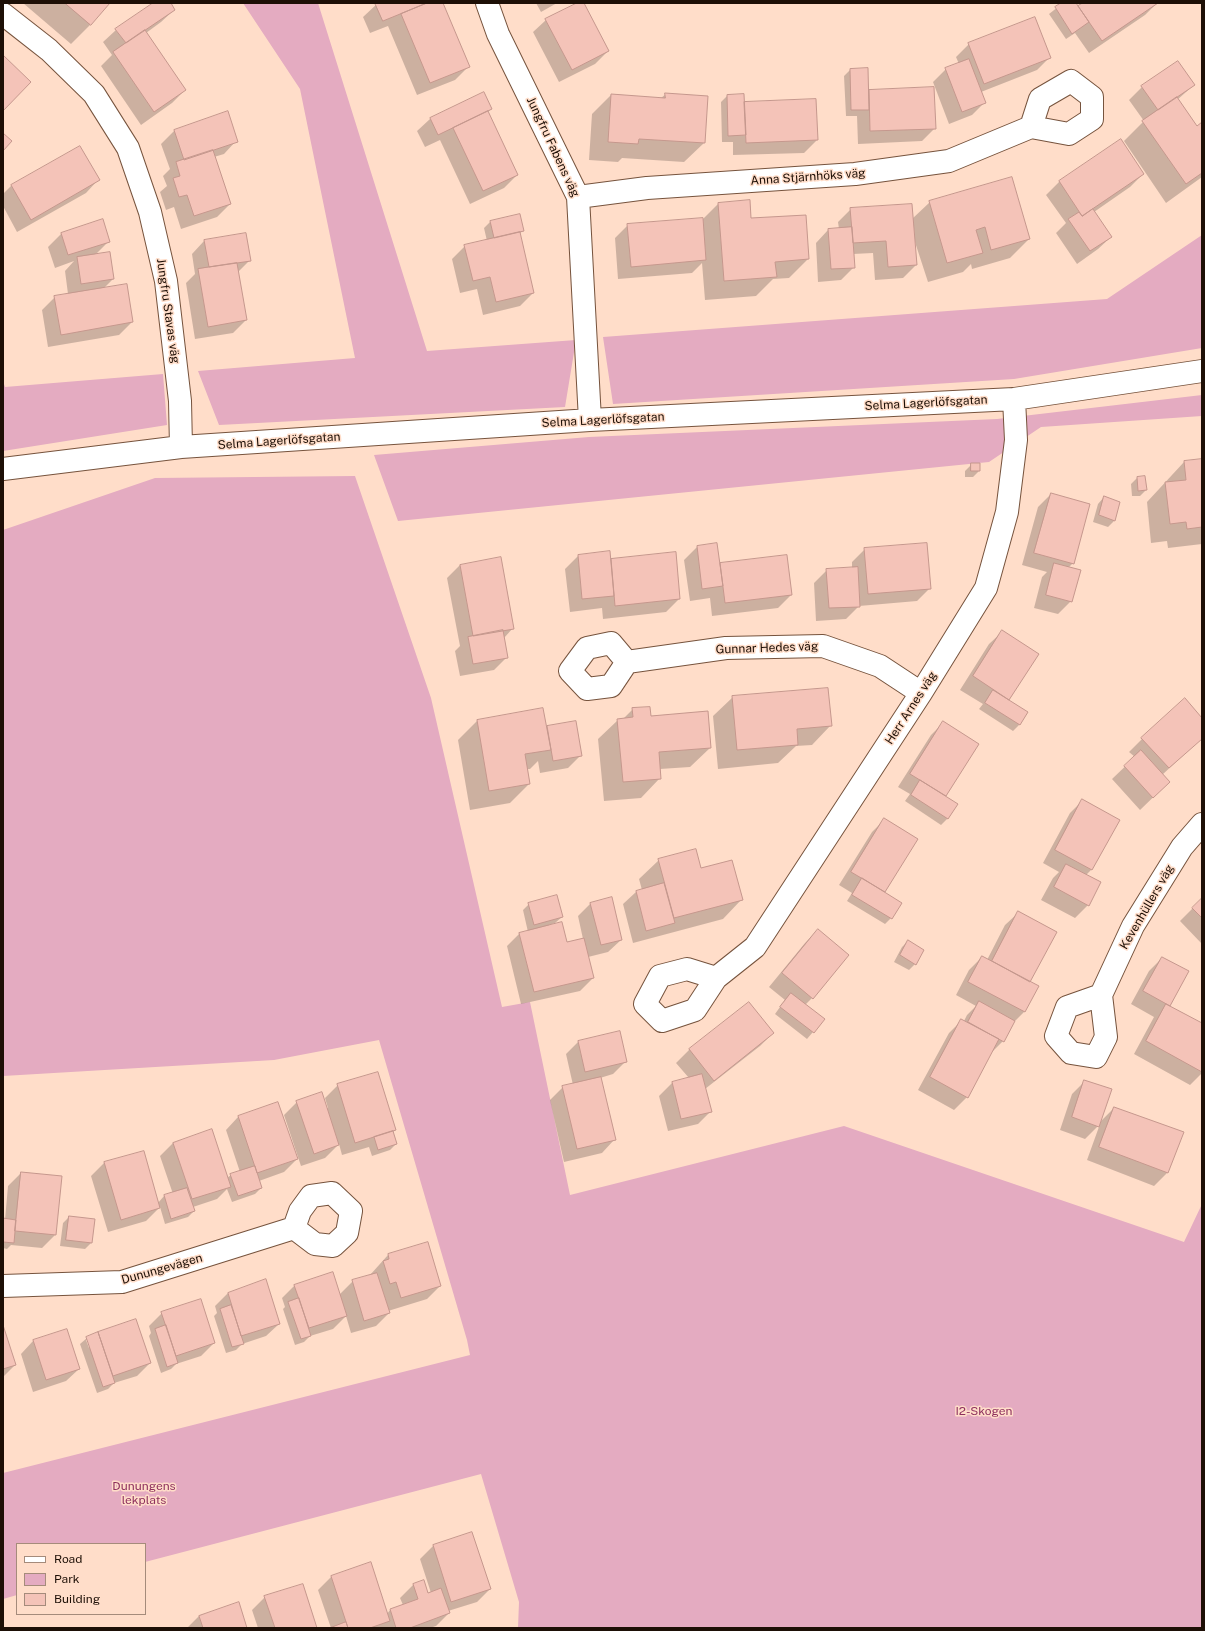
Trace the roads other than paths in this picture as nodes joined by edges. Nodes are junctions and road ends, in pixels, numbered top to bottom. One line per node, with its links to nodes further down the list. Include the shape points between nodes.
1 (487, 3): 4 (street, Jungfru Fabens väg, via 498,34)
2 (3, 14): 8 (street, Jungfru Stavas väg, via 49,50 94,94 128,148 150,212 166,282 180,401)
3 (1031, 127): 4 (street, Anna Stjärnhöks väg, via 949,162 856,174 647,188)
4 (578, 197): 7 (street, Jungfru Fabens väg)
5 (1202, 371): 6 (street, Selma Lagerlöfsgatan)
6 (1014, 399): 7 (street, Selma Lagerlöfsgatan); 11 (street, Herr Arnes väg, via 1016,440 1007,512 986,588)
7 (590, 420): 8 (street, Selma Lagerlöfsgatan)
8 (181, 447): 9 (street, Selma Lagerlöfsgatan)
9 (3, 469)
10 (627, 662): 11 (street, Gunnar Hedes väg, via 726,648 823,646 880,666)
11 (921, 693): 13 (street, Herr Arnes väg, via 755,947)
12 (1202, 824): 14 (street, Kevenhüllers väg, via 1182,847 1133,926)
13 (716, 978)
14 (1101, 995)
15 (294, 1228): 16 (street, Dunungevägen, via 122,1282)
16 (3, 1286)

